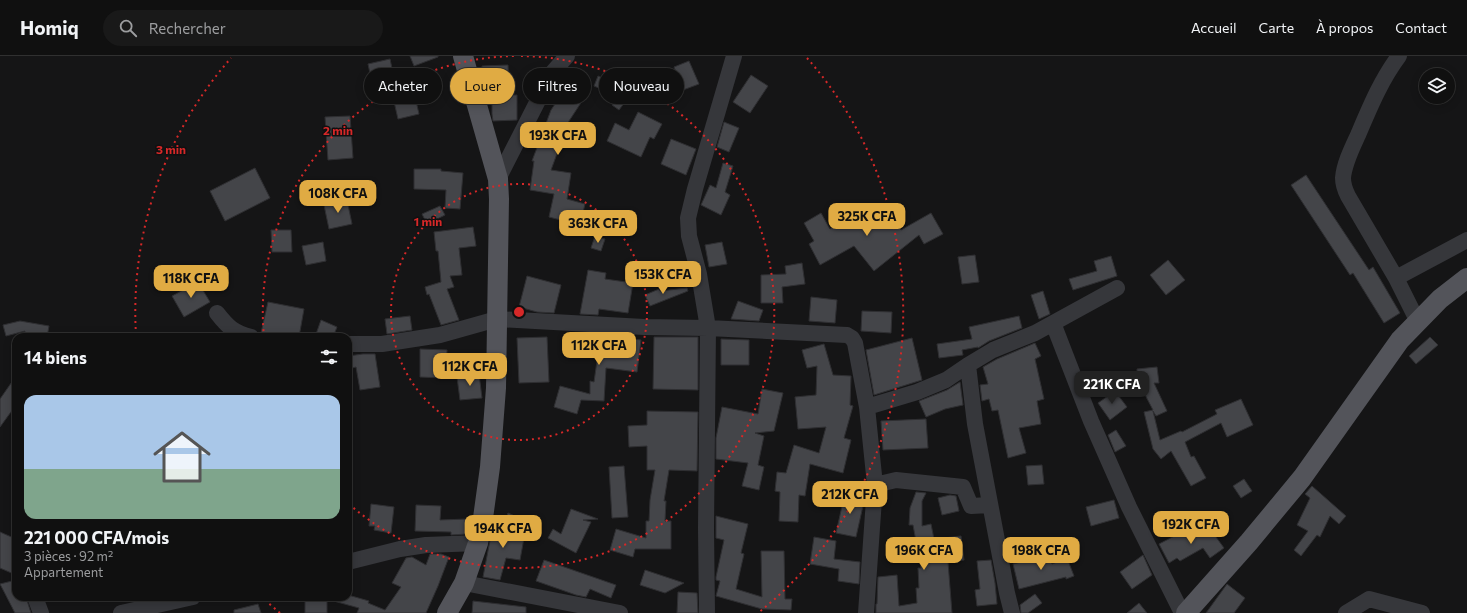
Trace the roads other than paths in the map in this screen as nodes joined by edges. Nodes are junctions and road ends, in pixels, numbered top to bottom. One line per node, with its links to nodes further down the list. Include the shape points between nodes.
1 (464, 56): 9 (main road)
2 (552, 56): 6 (street)
3 (567, 56): 7 (street)
4 (734, 56): 18 (street, via 694,189 688,218 689,236 699,274)
5 (1399, 56): 11 (street, via 1376,92 1349,154 1343,178 1348,196)
6 (552, 68)
7 (556, 68)
8 (536, 104): 9 (street)
9 (498, 179): 15 (main road, via 500,199)
10 (1467, 240): 11 (street)
11 (1396, 278): 16 (street)
12 (1467, 278): 16 (main road, via 1440,299)
13 (1116, 288): 17 (street)
14 (217, 312): 19 (street, via 228,326)
15 (497, 319): 18 (street); 20 (street, via 440,335 382,344); 25 (main road, via 496,388 490,467)
16 (1418, 322): 38 (main road, via 1400,340 1302,478)
17 (1053, 323): 21 (street, via 993,350); 37 (street, via 1129,507)
18 (708, 328): 22 (street, via 847,335 855,343); 34 (street)
19 (238, 333)
20 (352, 344)
21 (968, 365): 22 (street, via 946,380 928,388); 24 (street, via 975,424)
22 (867, 406): 23 (street)
23 (875, 485): 24 (street, via 896,480 963,486 971,506); 35 (street)
24 (990, 506): 36 (street)
25 (478, 543): 26 (street, via 426,545); 27 (main road)
26 (352, 561)
27 (464, 583): 32 (main road); 33 (street)
28 (36, 601): 30 (street)
29 (175, 601): 31 (street)
30 (41, 613)
31 (121, 613)
32 (447, 613)
33 (620, 613)
34 (707, 613)
35 (866, 613)
36 (1012, 613)
37 (1182, 613)
38 (1186, 613)
39 (1346, 613): 40 (street, via 1369,600)
40 (1422, 613)

